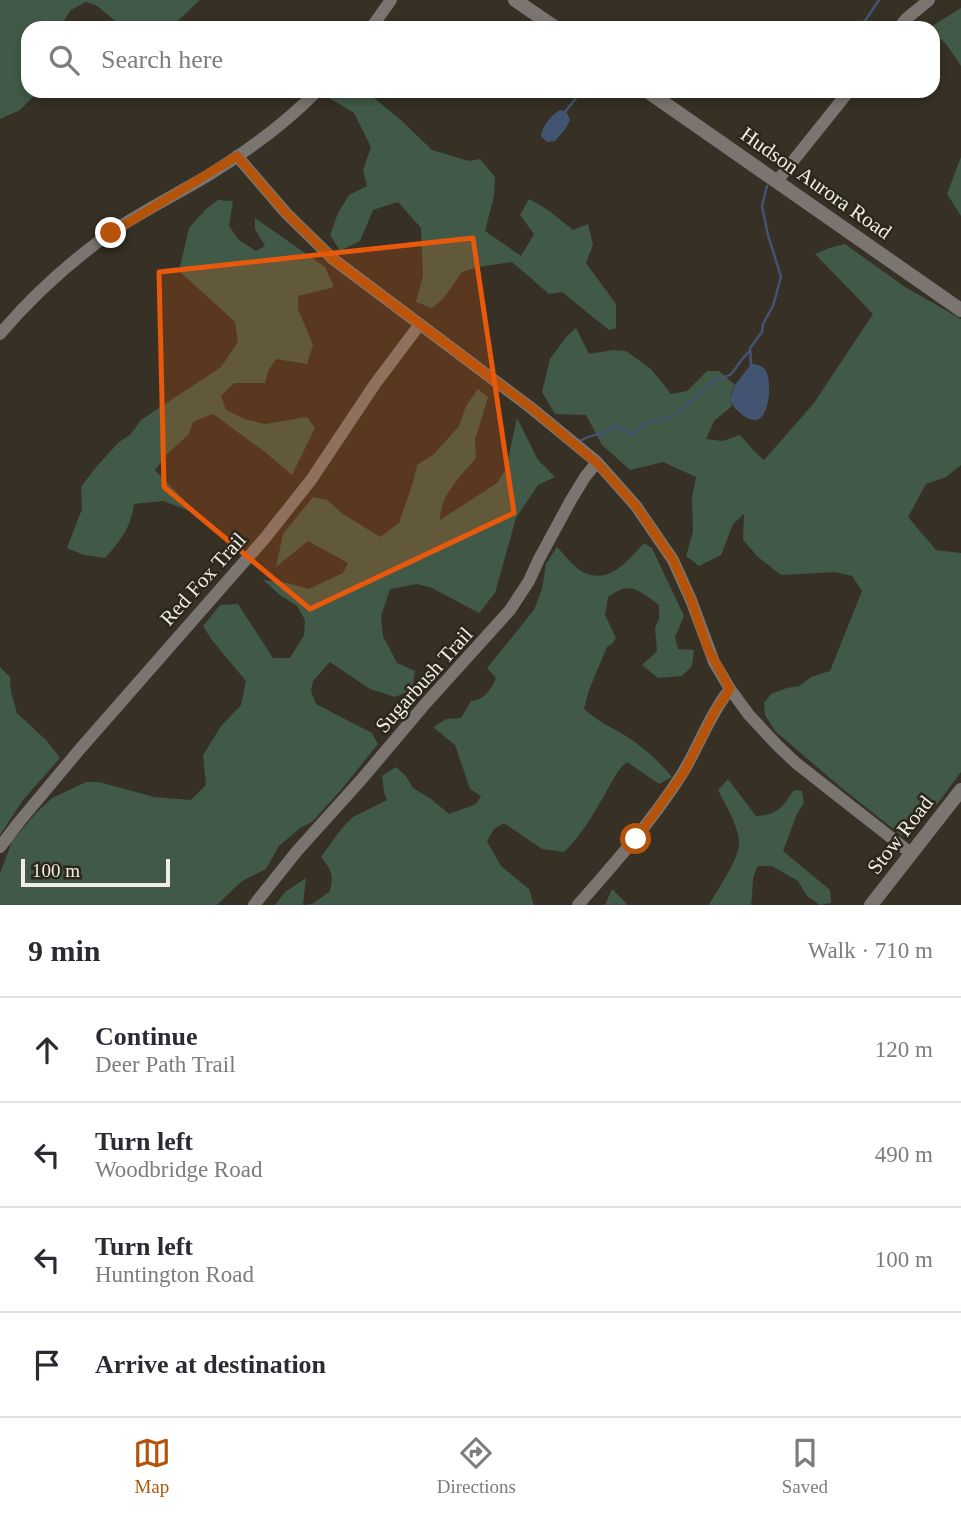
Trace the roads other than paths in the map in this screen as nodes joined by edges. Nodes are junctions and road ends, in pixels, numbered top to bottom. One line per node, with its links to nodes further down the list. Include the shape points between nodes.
1 (391, 0): 4 (street)
2 (515, 0): 5 (street)
3 (929, 0): 6 (street)
4 (376, 21)
5 (546, 21)
6 (904, 21)
7 (310, 98): 10 (street)
8 (657, 98): 11 (street, Hudson Aurora Road)
9 (843, 98): 11 (street)
10 (237, 156): 13 (street, via 333,259); 14 (street, via 111,233 55,276)
11 (777, 181): 12 (street, Hudson Aurora Road)
12 (961, 310)
13 (420, 324): 15 (street); 18 (street, Red Fox Trail, via 265,538 80,749)
14 (0, 334)
15 (597, 463): 16 (street, via 636,506 673,560 708,649); 20 (street, Sugarbush Trail, via 584,477 510,610)
16 (730, 689): 19 (street, via 758,726 796,763); 21 (street, via 671,790 636,839)
17 (961, 790): 19 (street, Stow Road)
18 (0, 848)
19 (912, 854): 22 (street, Stow Road)
20 (254, 905)
21 (578, 905)
22 (871, 905)

